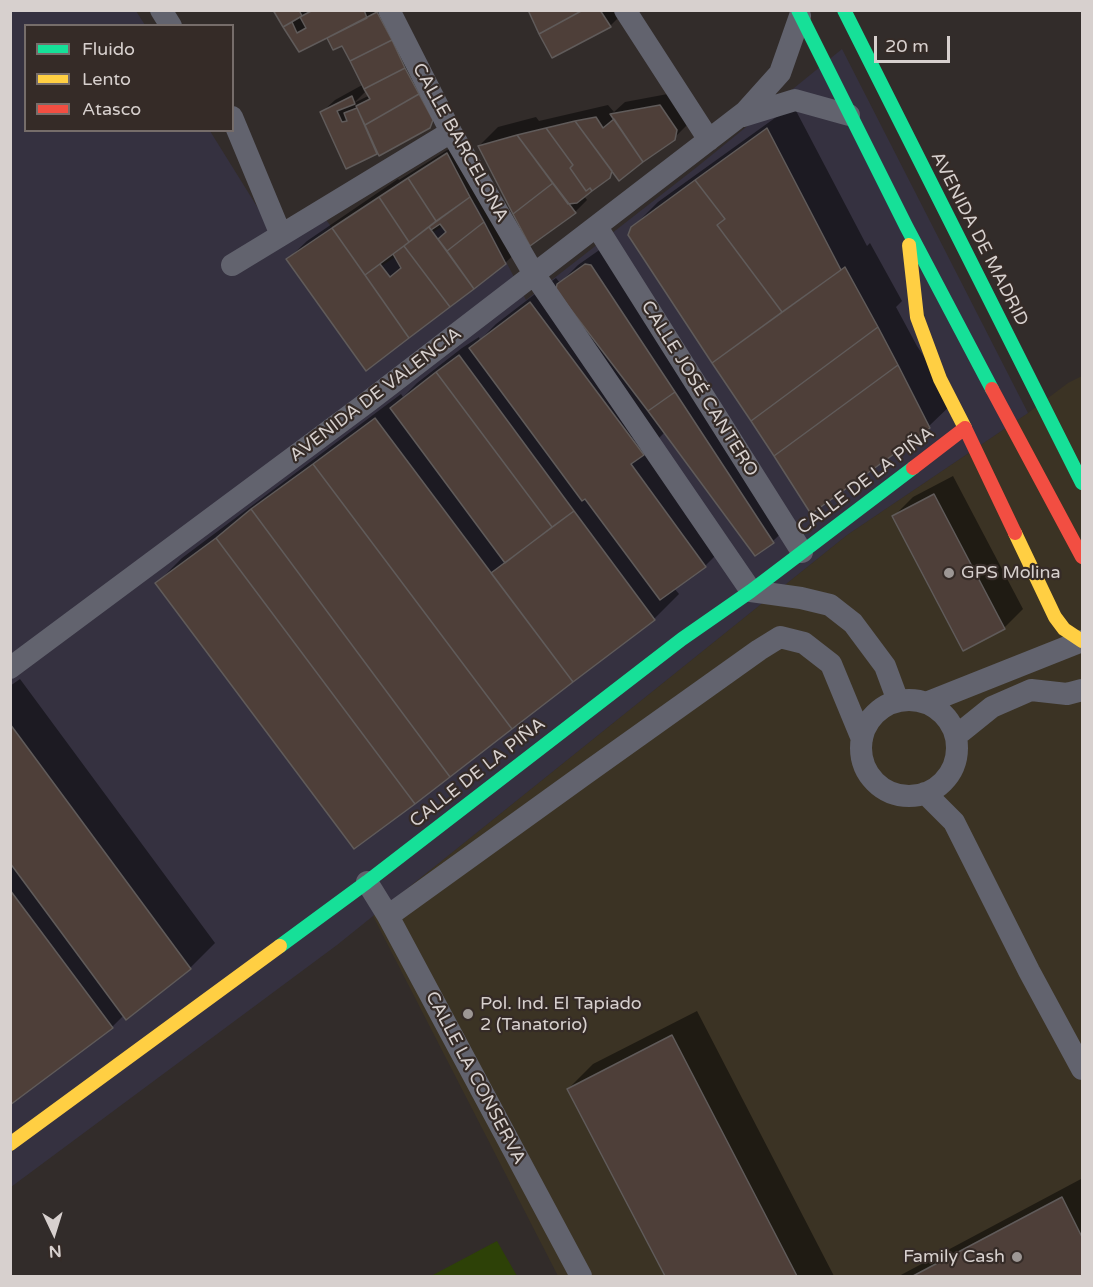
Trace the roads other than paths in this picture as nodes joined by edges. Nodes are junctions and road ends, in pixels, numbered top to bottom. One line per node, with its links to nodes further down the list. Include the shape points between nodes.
1 (161, 10): 6 (street)
2 (389, 10): 10 (street, CALLE BARCELONA)
3 (625, 10): 11 (street)
4 (844, 10): 18 (street, AVENIDA DE MADRID)
5 (799, 13): 7 (street, AVENIDA DE VALENCIA, via 780,73); 8 (street)
6 (170, 24)
7 (742, 115): 8 (street, AVENIDA DE VALENCIA, via 795,100); 11 (street, AVENIDA DE VALENCIA)
8 (849, 116): 13 (street)
9 (234, 122): 14 (street)
10 (451, 132): 14 (street); 16 (street, CALLE BARCELONA)
11 (709, 140): 12 (street, AVENIDA DE VALENCIA)
12 (597, 226): 16 (street, AVENIDA DE VALENCIA); 19 (street, CALLE JOSÉ CANTERO)
13 (906, 226): 17 (street, via 917,317 940,379); 20 (street)
14 (281, 235): 15 (street)
15 (232, 265)
16 (534, 274): 21 (street, CALLE BARCELONA); 23 (street, AVENIDA DE VALENCIA)
17 (965, 428): 19 (street, CALLE DE LA PIÑA); 22 (street, via 1055,617 1064,629)
18 (1083, 483)
19 (802, 552): 21 (street, CALLE DE LA PIÑA)
20 (1083, 557)
21 (751, 591): 25 (street, via 830,605 853,623 885,666); 30 (street, CALLE DE LA PIÑA, via 682,639)
22 (1083, 641): 26 (street)
23 (10, 668)
24 (1083, 690): 27 (street, via 1067,694 1031,690 992,707)
25 (898, 701): 26 (street); 28 (street, via 874,715)
26 (926, 703): 27 (street, via 950,722)
27 (956, 736): 29 (street, via 951,771)
28 (862, 740): 29 (street, via 867,771 878,784 892,793); 31 (street, via 831,663 804,643 780,637)
29 (925, 793): 32 (street, via 954,822)
30 (367, 882): 31 (street, CALLE LA CONSERVA); 33 (street, CALLE DE LA PIÑA)
31 (388, 916): 34 (street, CALLE LA CONSERVA)
32 (1083, 1069)
33 (10, 1144)
34 (581, 1276)

